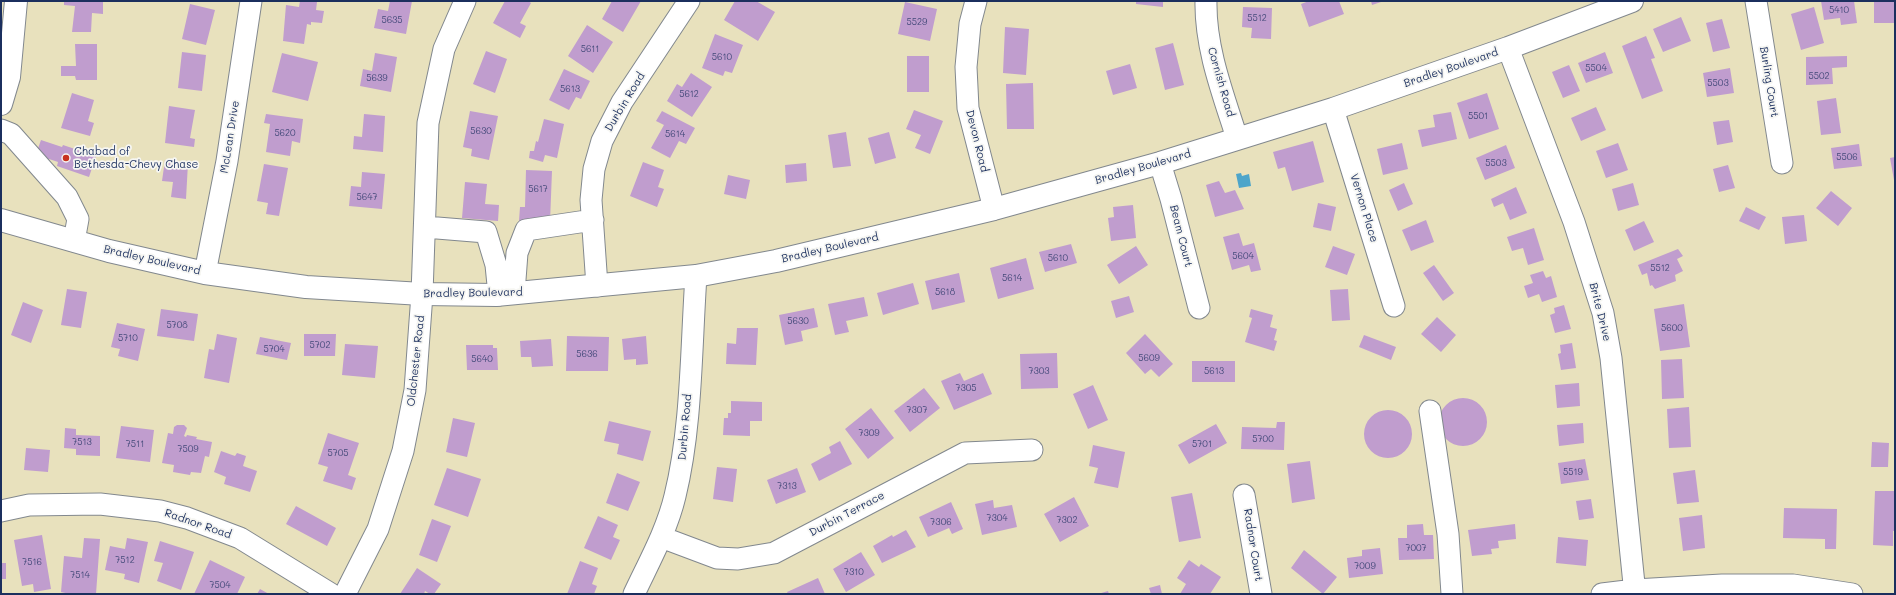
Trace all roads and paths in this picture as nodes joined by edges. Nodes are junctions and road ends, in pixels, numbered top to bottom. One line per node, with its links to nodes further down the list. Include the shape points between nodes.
1 (16, 1): 10 (main road, via 9,77)
2 (251, 1): 21 (street, McLean Drive, via 227,160)
3 (465, 1): 19 (street, Oldchester Road, via 444,49 428,123)
4 (689, 1): 18 (street, Durbin Road, via 622,102 602,141 594,169 591,200)
5 (976, 1): 16 (street, Devon Road, via 970,24 966,67 968,108)
6 (1206, 1): 13 (street, Cornish Road, via 1206,21 1214,66)
7 (1632, 1): 9 (main road, Bradley Boulevard)
8 (1756, 1): 15 (street, Burling Court)
9 (1508, 48): 11 (main road, Bradley Boulevard); 34 (street, Brite Drive, via 1574,222 1603,313 1611,358)
10 (1, 104)
11 (1333, 109): 13 (main road, Bradley Boulevard); 26 (street, Vernon Place)
12 (1, 130): 20 (street, via 11,134 67,197 78,219)
13 (1237, 138): 14 (main road, Bradley Boulevard)
14 (1160, 163): 16 (main road, Bradley Boulevard); 27 (street, Beam Court)
15 (1782, 163)
16 (994, 209): 22 (main road, Bradley Boulevard, via 776,261)
17 (1, 220): 20 (main road, Bradley Boulevard)
18 (593, 220): 23 (street, Durbin Road); 25 (street, via 526,230 517,253)
19 (425, 227): 24 (street, Oldchester Road); 25 (street, via 486,232)
20 (74, 241): 21 (main road, Bradley Boulevard)
21 (205, 273): 24 (main road, Bradley Boulevard, via 306,286)
22 (696, 276): 23 (main road, Bradley Boulevard); 32 (street, Durbin Road, via 685,451 675,498)
23 (597, 286): 25 (main road, Bradley Boulevard)
24 (422, 294): 25 (main road, Bradley Boulevard); 36 (street, Oldchester Road, via 415,390 403,451 378,529)
25 (507, 294)
26 (1394, 306)
27 (1199, 308)
28 (1430, 411): 39 (street, via 1448,534)
29 (1032, 450): 32 (street, Durbin Terrace, via 964,453 774,553 738,559 717,558)
30 (1244, 495): 38 (street, Radnor Court)
31 (1, 511): 35 (street, Radnor Road, via 30,505 100,504 160,511 187,518 240,538)
32 (661, 537): 37 (street, Durbin Road)
33 (1699, 590): 34 (street); 41 (street, via 1722,584 1793,586)
34 (1635, 592): 40 (street)
35 (331, 594)
36 (345, 594)
37 (634, 594)
38 (1261, 594)
39 (1452, 594)
40 (1602, 594)
41 (1852, 594)

